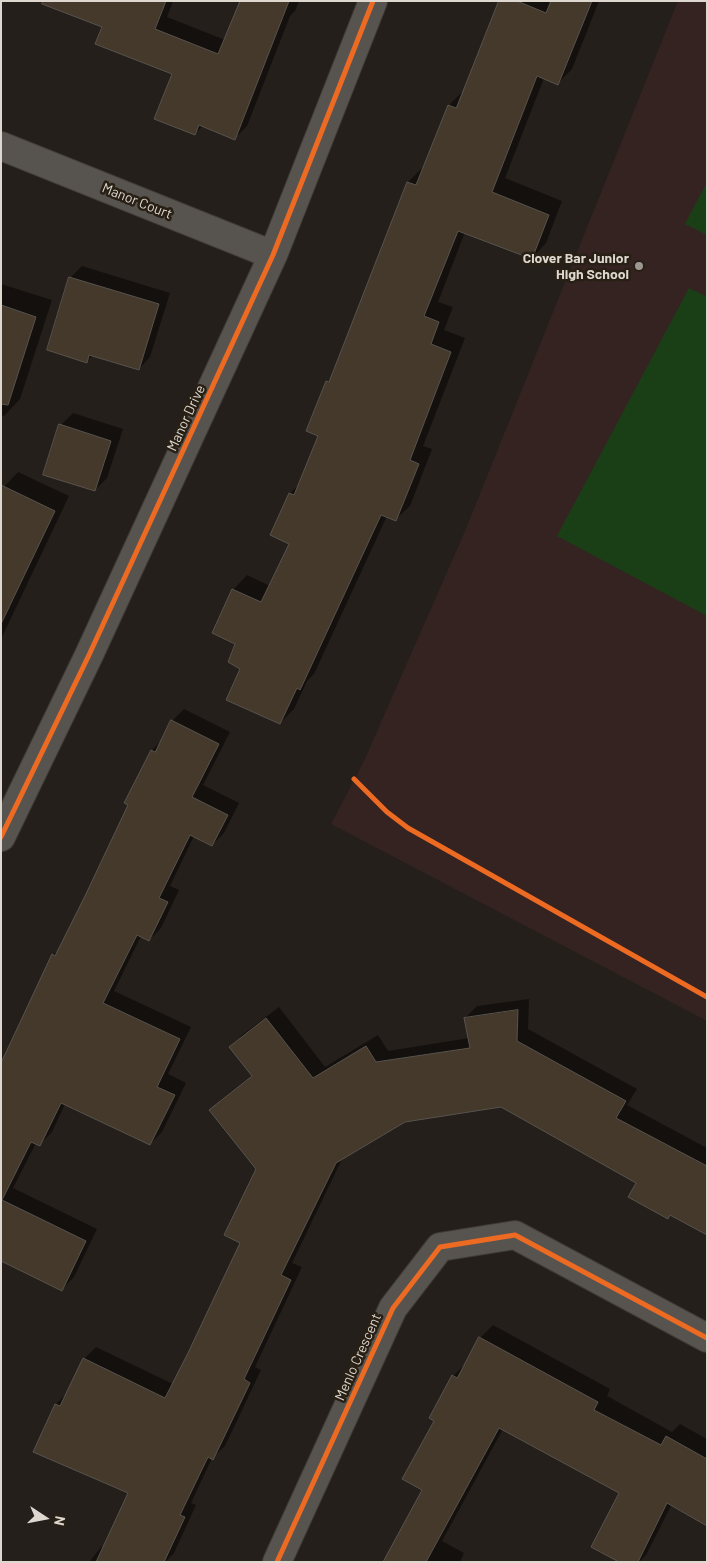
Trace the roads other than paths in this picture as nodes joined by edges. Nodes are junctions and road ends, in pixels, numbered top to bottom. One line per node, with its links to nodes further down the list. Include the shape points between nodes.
1 (374, 1): 3 (street, Manor Drive)
2 (1, 146): 3 (street, Manor Court)
3 (273, 255): 4 (street, Manor Drive, via 89,655)
4 (1, 837)
5 (707, 1338): 6 (street, Menlo Crescent, via 515,1235 440,1247 393,1308)
6 (277, 1562)

